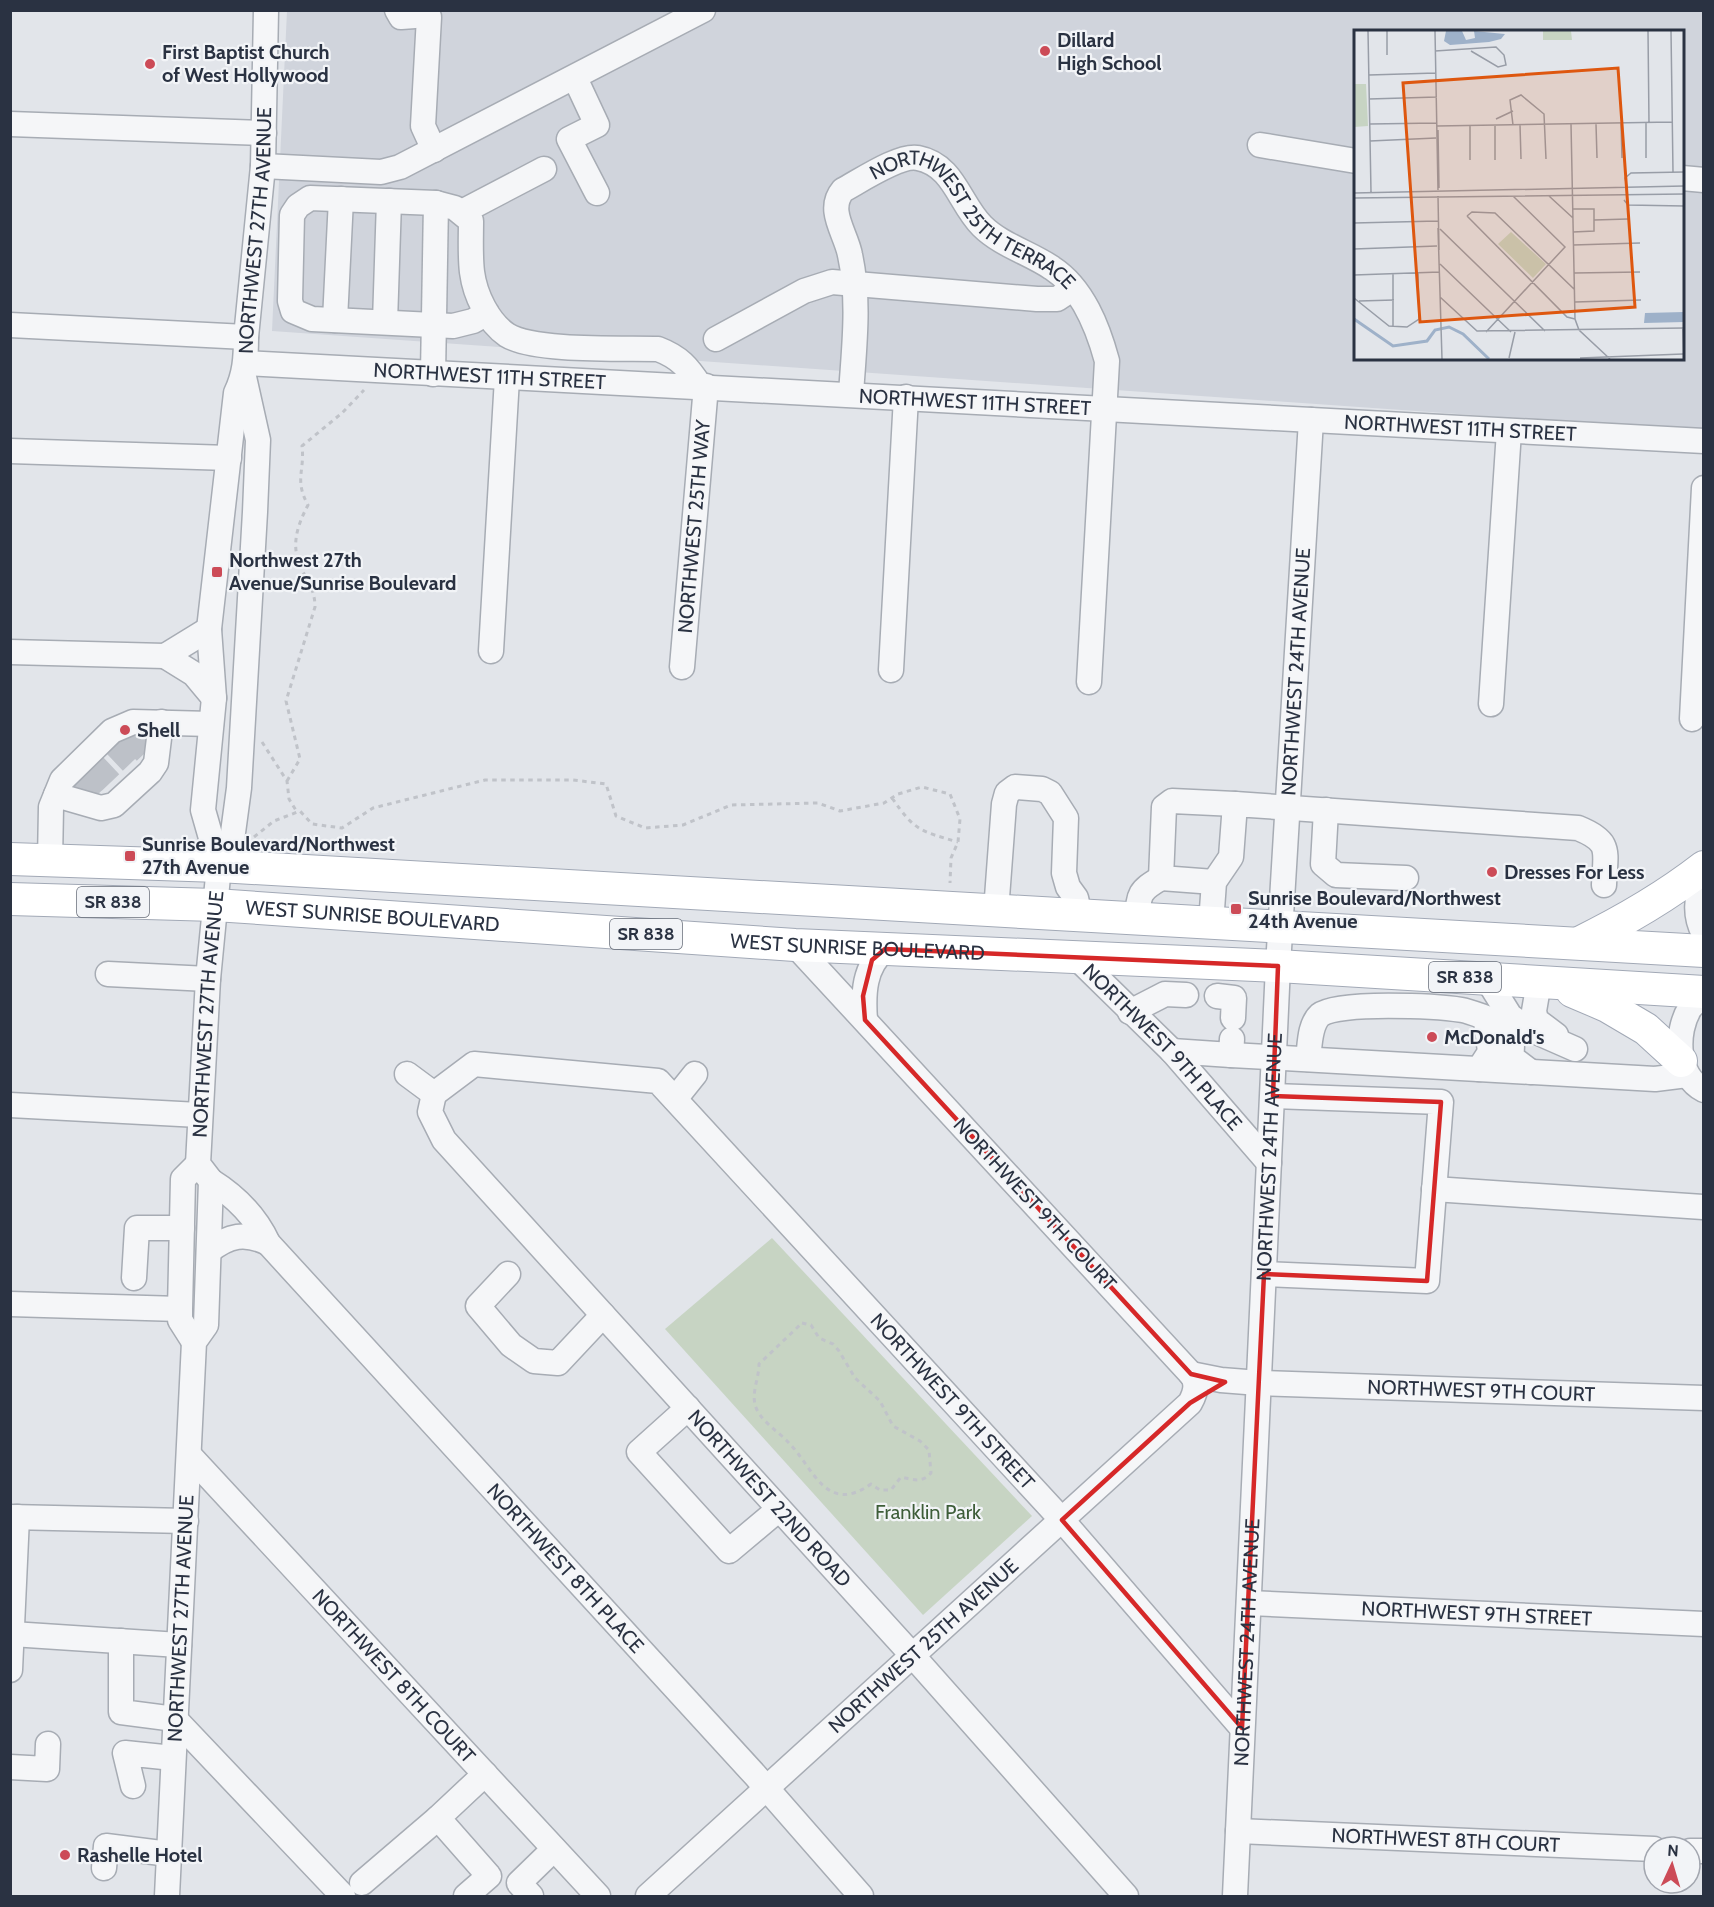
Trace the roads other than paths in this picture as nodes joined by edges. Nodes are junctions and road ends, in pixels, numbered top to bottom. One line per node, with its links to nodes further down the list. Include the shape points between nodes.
1 (266, 10): 7 (street, NORTHWEST 27TH AVENUE)
2 (397, 10): 4 (street, via 408,19)
3 (703, 10): 5 (street)
4 (423, 14): 9 (street, via 423,126)
5 (575, 78): 9 (street); 15 (street, via 597,125 569,139)
6 (10, 124): 7 (street)
7 (264, 133): 11 (street, NORTHWEST 27TH AVENUE)
8 (1260, 145): 10 (street)
9 (434, 150): 11 (street, via 381,172)
10 (1354, 161)
11 (263, 166): 27 (street, NORTHWEST 27TH AVENUE)
12 (544, 169): 19 (street)
13 (1684, 178): 14 (street)
14 (1704, 180)
15 (597, 193)
16 (341, 199): 17 (street); 23 (street); 23 (street, via 309,198 292,214 293,311 312,319)
17 (389, 201): 18 (street); 24 (street)
18 (436, 203): 19 (street); 25 (street)
19 (462, 212): 22 (street, via 471,221 472,274)
20 (857, 285): 21 (street, via 1057,299); 21 (street, NORTHWEST 25TH TERRACE, via 847,241 837,218 838,196 907,158 916,157 948,175 988,232 1053,268); 28 (street, via 832,282 804,291); 33 (street, NORTHWEST 25TH TERRACE)
21 (1072, 290): 35 (street, NORTHWEST 25TH TERRACE, via 1098,327 1107,361)
22 (487, 313): 25 (street, via 453,326); 32 (street, via 508,336 532,344 658,349 675,355)
23 (334, 320): 24 (street)
24 (385, 322): 25 (street)
25 (434, 325): 30 (street)
26 (10, 326): 27 (street)
27 (246, 337): 29 (street, NORTHWEST 27TH AVENUE)
28 (716, 339)
29 (245, 370): 30 (street, NORTHWEST 11TH STREET); 40 (street, NORTHWEST 27TH AVENUE, via 236,393); 60 (street, NORTHWEST 27TH AVENUE, via 258,440 256,488 238,788 232,840)
30 (433, 374): 31 (street, NORTHWEST 11TH STREET)
31 (507, 378): 32 (street, NORTHWEST 11TH STREET); 43 (street)
32 (703, 386): 33 (street, NORTHWEST 11TH STREET); 46 (street, NORTHWEST 25TH WAY)
33 (851, 394): 34 (street, NORTHWEST 11TH STREET)
34 (906, 397): 35 (street, NORTHWEST 11TH STREET); 47 (street)
35 (1105, 408): 36 (street, NORTHWEST 11TH STREET); 48 (street, NORTHWEST 25TH TERRACE)
36 (1311, 420): 37 (street, NORTHWEST 11TH STREET); 56 (street, NORTHWEST 24TH AVENUE)
37 (1509, 431): 38 (street, NORTHWEST 11TH STREET); 50 (street)
38 (1704, 441)
39 (10, 451): 40 (street)
40 (229, 458): 42 (street, NORTHWEST 27TH AVENUE)
41 (1704, 488): 51 (street)
42 (209, 629): 45 (street); 49 (street, NORTHWEST 27TH AVENUE)
43 (491, 651)
44 (10, 652): 45 (street)
45 (165, 656): 49 (street, via 194,674)
46 (682, 667)
47 (891, 670)
48 (1089, 682)
49 (214, 698): 53 (street, NORTHWEST 27TH AVENUE)
50 (1491, 704)
51 (1692, 719)
52 (160, 722): 53 (street); 54 (street, via 133,722 83,768 62,780); 54 (street, via 146,765 102,808)
53 (211, 724): 60 (street, NORTHWEST 27TH AVENUE, via 203,810)
54 (56, 795): 59 (street, via 51,807)
55 (1235, 804): 56 (street); 62 (street, via 1172,801 1164,807); 65 (street, via 1231,857)
56 (1287, 808): 57 (street); 73 (street, NORTHWEST 24TH AVENUE)
57 (1326, 810): 63 (street, via 1323,864 1336,875); 66 (street, via 1578,828 1596,835 1605,846)
58 (10, 860): 59 (main road, WEST SUNRISE BOULEVARD / SR 838)
59 (50, 861): 60 (main road, WEST SUNRISE BOULEVARD / SR 838)
60 (219, 867): 68 (street, NORTHWEST 27TH AVENUE); 69 (main road, WEST SUNRISE BOULEVARD / SR 838)
61 (1704, 867): 75 (main road, via 1633,917)
62 (1161, 878): 65 (street); 71 (street, via 1142,889)
63 (1406, 878)
64 (1704, 878): 74 (street, via 1696,907)
65 (1214, 882): 72 (street)
66 (1604, 885)
67 (10, 899): 68 (main road, WEST SUNRISE BOULEVARD / SR 838)
68 (215, 905): 76 (main road, WEST SUNRISE BOULEVARD / SR 838); 82 (street, NORTHWEST 27TH AVENUE)
69 (996, 911): 70 (main road, WEST SUNRISE BOULEVARD / SR 838); 70 (street, via 1004,804 1007,793 1015,787 1050,793 1066,818 1064,873)
70 (1080, 916): 71 (main road, WEST SUNRISE BOULEVARD / SR 838)
71 (1137, 919): 72 (main road, WEST SUNRISE BOULEVARD / SR 838)
72 (1211, 923): 73 (main road, WEST SUNRISE BOULEVARD / SR 838)
73 (1280, 928): 75 (main road, WEST SUNRISE BOULEVARD / SR 838); 80 (street, NORTHWEST 24TH AVENUE)
74 (1704, 934)
75 (1578, 944): 78 (main road, WEST SUNRISE BOULEVARD / SR 838)
76 (795, 945): 77 (main road, WEST SUNRISE BOULEVARD / SR 838); 89 (street, NORTHWEST 9TH COURT)
77 (885, 949): 79 (main road, WEST SUNRISE BOULEVARD / SR 838); 89 (street, via 872,960 863,996)
78 (1704, 951)
79 (1078, 959): 80 (main road, WEST SUNRISE BOULEVARD / SR 838); 88 (street, NORTHWEST 9TH PLACE)
80 (1278, 966): 83 (main road, WEST SUNRISE BOULEVARD / SR 838); 94 (street, NORTHWEST 24TH AVENUE)
81 (108, 974): 82 (street)
82 (208, 979): 105 (street, NORTHWEST 27TH AVENUE)
83 (1487, 979): 84 (main road, WEST SUNRISE BOULEVARD / SR 838); 92 (street, via 1510,1016 1525,1027)
84 (1545, 982): 85 (main road, WEST SUNRISE BOULEVARD / SR 838); 92 (street, via 1534,1011 1536,1020); 100 (main road, via 1624,1015 1646,1029)
85 (1704, 993): 100 (street, via 1690,1008 1683,1026)
86 (1186, 995): 88 (street, via 1165,994)
87 (1217, 996): 91 (street, via 1234,998)
88 (1130, 1012): 93 (street, NORTHWEST 9TH PLACE)
89 (865, 1020): 121 (street, NORTHWEST 9TH COURT)
90 (1486, 1020): 95 (street, via 1461,1010 1384,1006 1335,1009 1320,1016 1312,1029); 96 (street, via 1490,1052); 96 (street, via 1501,1024 1513,1042)
91 (1232, 1037): 93 (street); 94 (street)
92 (1575, 1049): 99 (street)
93 (1172, 1050): 106 (street, NORTHWEST 9TH PLACE)
94 (1274, 1058): 95 (street); 102 (street, NORTHWEST 24TH AVENUE)
95 (1308, 1059): 96 (street)
96 (1496, 1065): 99 (street)
97 (407, 1074): 101 (street)
98 (695, 1074): 103 (street)
99 (1575, 1074): 100 (street, via 1655,1079)
100 (1690, 1075)
101 (434, 1094): 103 (street, NORTHWEST 9TH STREET, via 474,1065 658,1081); 118 (street, NORTHWEST 22ND ROAD, via 430,1112 444,1140)
102 (1273, 1096): 106 (street, NORTHWEST 24TH AVENUE); 108 (street, via 1441,1102)
103 (675, 1099): 128 (street, NORTHWEST 9TH STREET)
104 (10, 1105): 105 (street)
105 (200, 1115): 107 (street, NORTHWEST 27TH AVENUE)
106 (1269, 1162): 114 (street, NORTHWEST 24TH AVENUE)
107 (204, 1172): 110 (street, NORTHWEST 27TH AVENUE, via 183,1179); 111 (street, NORTHWEST 8TH PLACE, via 253,1218); 112 (street, NORTHWEST 27TH AVENUE)
108 (1434, 1189): 109 (street); 114 (street, via 1427,1281)
109 (1703, 1207)
110 (182, 1228): 115 (street, via 137,1228); 117 (street, NORTHWEST 27TH AVENUE)
111 (268, 1243): 112 (street, via 245,1235 235,1236); 143 (street, NORTHWEST 8TH PLACE)
112 (209, 1251): 119 (street, NORTHWEST 27TH AVENUE, via 206,1324)
113 (508, 1274): 118 (street, via 478,1305 511,1345 534,1362 558,1363)
114 (1264, 1274): 120 (street, NORTHWEST 24TH AVENUE)
115 (135, 1278)
116 (10, 1304): 117 (street)
117 (180, 1309): 119 (street, NORTHWEST 27TH AVENUE, via 180,1320)
118 (603, 1315): 123 (street, NORTHWEST 22ND ROAD)
119 (194, 1342): 124 (street, NORTHWEST 27TH AVENUE)
120 (1250, 1382): 121 (street, NORTHWEST 9TH COURT); 122 (street, NORTHWEST 9TH COURT); 129 (street, NORTHWEST 24TH AVENUE)
121 (1192, 1390): 128 (street, NORTHWEST 25TH AVENUE)
122 (1704, 1398)
123 (688, 1408): 125 (street, NORTHWEST 22ND ROAD); 125 (street, via 639,1452 729,1551)
124 (190, 1456): 127 (street, NORTHWEST 27TH AVENUE); 141 (street, NORTHWEST 8TH COURT)
125 (779, 1509): 134 (street, NORTHWEST 22ND ROAD)
126 (14, 1517): 127 (street); 131 (street)
127 (186, 1521): 133 (street, NORTHWEST 27TH AVENUE)
128 (1062, 1521): 134 (street, NORTHWEST 25TH AVENUE); 137 (street, NORTHWEST 9TH STREET)
129 (1249, 1603): 130 (street, NORTHWEST 9TH STREET); 137 (street, NORTHWEST 24TH AVENUE)
130 (1704, 1624)
131 (12, 1634): 132 (street); 135 (street)
132 (121, 1641): 133 (street); 136 (street, via 121,1712)
133 (179, 1645): 136 (street, NORTHWEST 27TH AVENUE)
134 (913, 1656): 143 (street, NORTHWEST 25TH AVENUE); 157 (street, NORTHWEST 22ND ROAD)
135 (10, 1670)
136 (175, 1719): 139 (street, NORTHWEST 27TH AVENUE); 150 (street)
137 (1242, 1728): 145 (street, NORTHWEST 24TH AVENUE)
138 (48, 1744): 140 (street, via 47,1769)
139 (173, 1758): 142 (street, via 125,1753); 148 (street, NORTHWEST 27TH AVENUE)
140 (10, 1767)
141 (485, 1774): 144 (street); 147 (street, NORTHWEST 8TH COURT)
142 (133, 1786)
143 (768, 1789): 155 (street, NORTHWEST 25TH AVENUE); 156 (street, NORTHWEST 8TH PLACE)
144 (438, 1818): 150 (street); 152 (street, via 489,1876)
145 (1238, 1830): 146 (street, NORTHWEST 8TH COURT); 158 (street, NORTHWEST 24TH AVENUE)
146 (1642, 1848)
147 (554, 1849): 153 (street, via 519,1883); 154 (street, NORTHWEST 8TH COURT)
148 (169, 1854): 149 (street, via 106,1846); 151 (street, NORTHWEST 27TH AVENUE)
149 (104, 1868)
150 (353, 1890)
151 (167, 1896)
152 (466, 1896)
153 (531, 1896)
154 (598, 1896)
155 (648, 1896)
156 (861, 1896)
157 (1126, 1896)
158 (1235, 1896)

